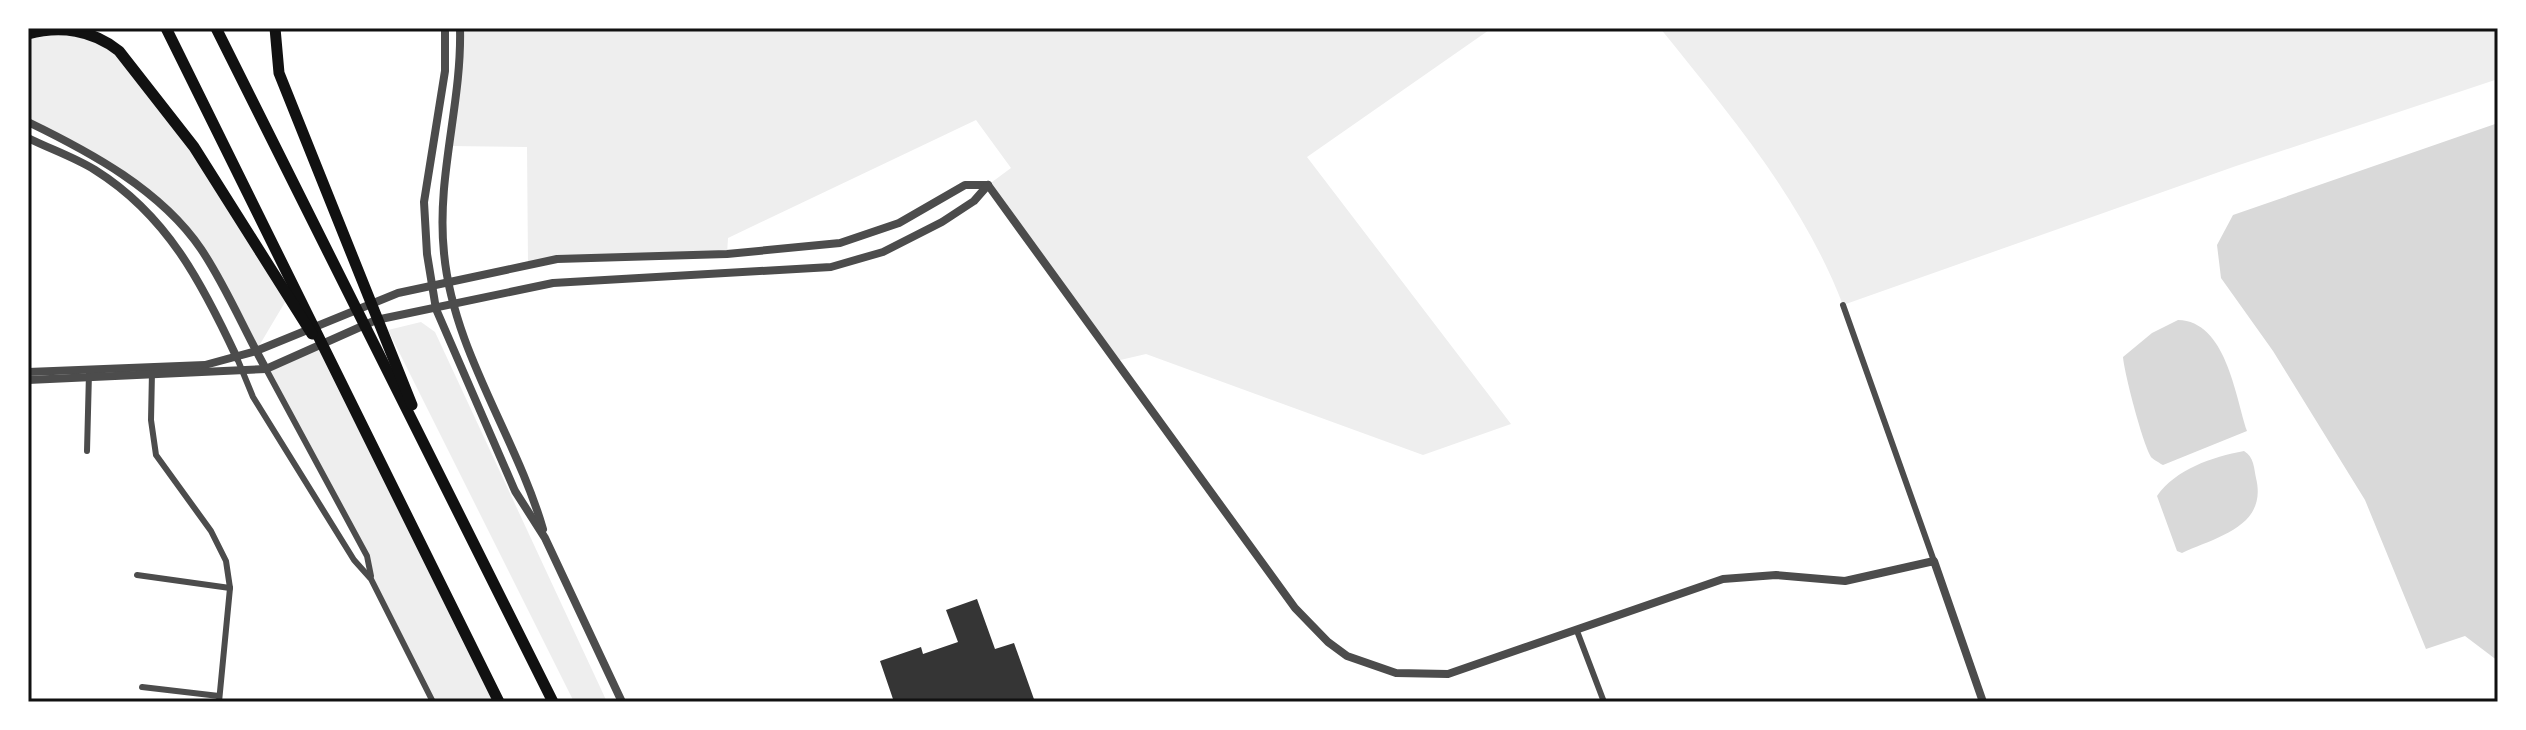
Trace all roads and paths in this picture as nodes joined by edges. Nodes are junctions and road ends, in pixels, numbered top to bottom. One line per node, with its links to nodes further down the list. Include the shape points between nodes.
1 (166, 28): 12 (highway)
2 (216, 28): 17 (highway)
3 (275, 28): 17 (highway, via 279,73)
4 (445, 28): 11 (street, via 445,71 424,202)
5 (460, 28): 10 (street, via 461,58 441,206)
6 (28, 34): 12 (highway, via 78,31 108,42 120,53 194,147)
7 (28, 122): 16 (street, via 113,169 180,222 202,250)
8 (28, 138): 18 (street, via 92,168 150,213 192,267)
9 (988, 185): 10 (street, via 965,185 899,223 840,243 727,254 557,259); 14 (street, via 942,222 883,252 831,267 553,283); 31 (street, via 1280,588 1328,642 1379,669 1448,674)
10 (448, 280): 11 (street); 14 (street)
11 (430, 285): 15 (street); 16 (street, via 364,304)
12 (288, 288): 35 (highway, via 332,362)
13 (1843, 305): 27 (street)
14 (454, 306): 15 (street); 26 (street, via 530,485)
15 (436, 309): 19 (street, via 376,320); 26 (street, via 515,491)
16 (256, 351): 18 (street); 19 (street)
17 (383, 352): 36 (highway)
18 (237, 358): 20 (street); 22 (street)
19 (266, 369): 20 (street); 29 (street, via 367,556)
20 (242, 371): 22 (street); 29 (street, via 354,560)
21 (28, 372): 23 (street)
22 (152, 372): 23 (street); 30 (street, via 156,455 211,531 226,561)
23 (88, 374): 24 (street); 25 (street)
24 (28, 380)
25 (87, 451)
26 (545, 538): 37 (street)
27 (1934, 561): 31 (street, via 1845,581 1776,575 1723,579); 39 (street)
28 (137, 575): 30 (street)
29 (371, 579): 34 (street)
30 (230, 588): 33 (street)
31 (1577, 631): 38 (street)
32 (142, 687): 33 (street)
33 (219, 699)
34 (433, 702)
35 (499, 702)
36 (553, 702)
37 (622, 702)
38 (1604, 702)
39 (1983, 702)

